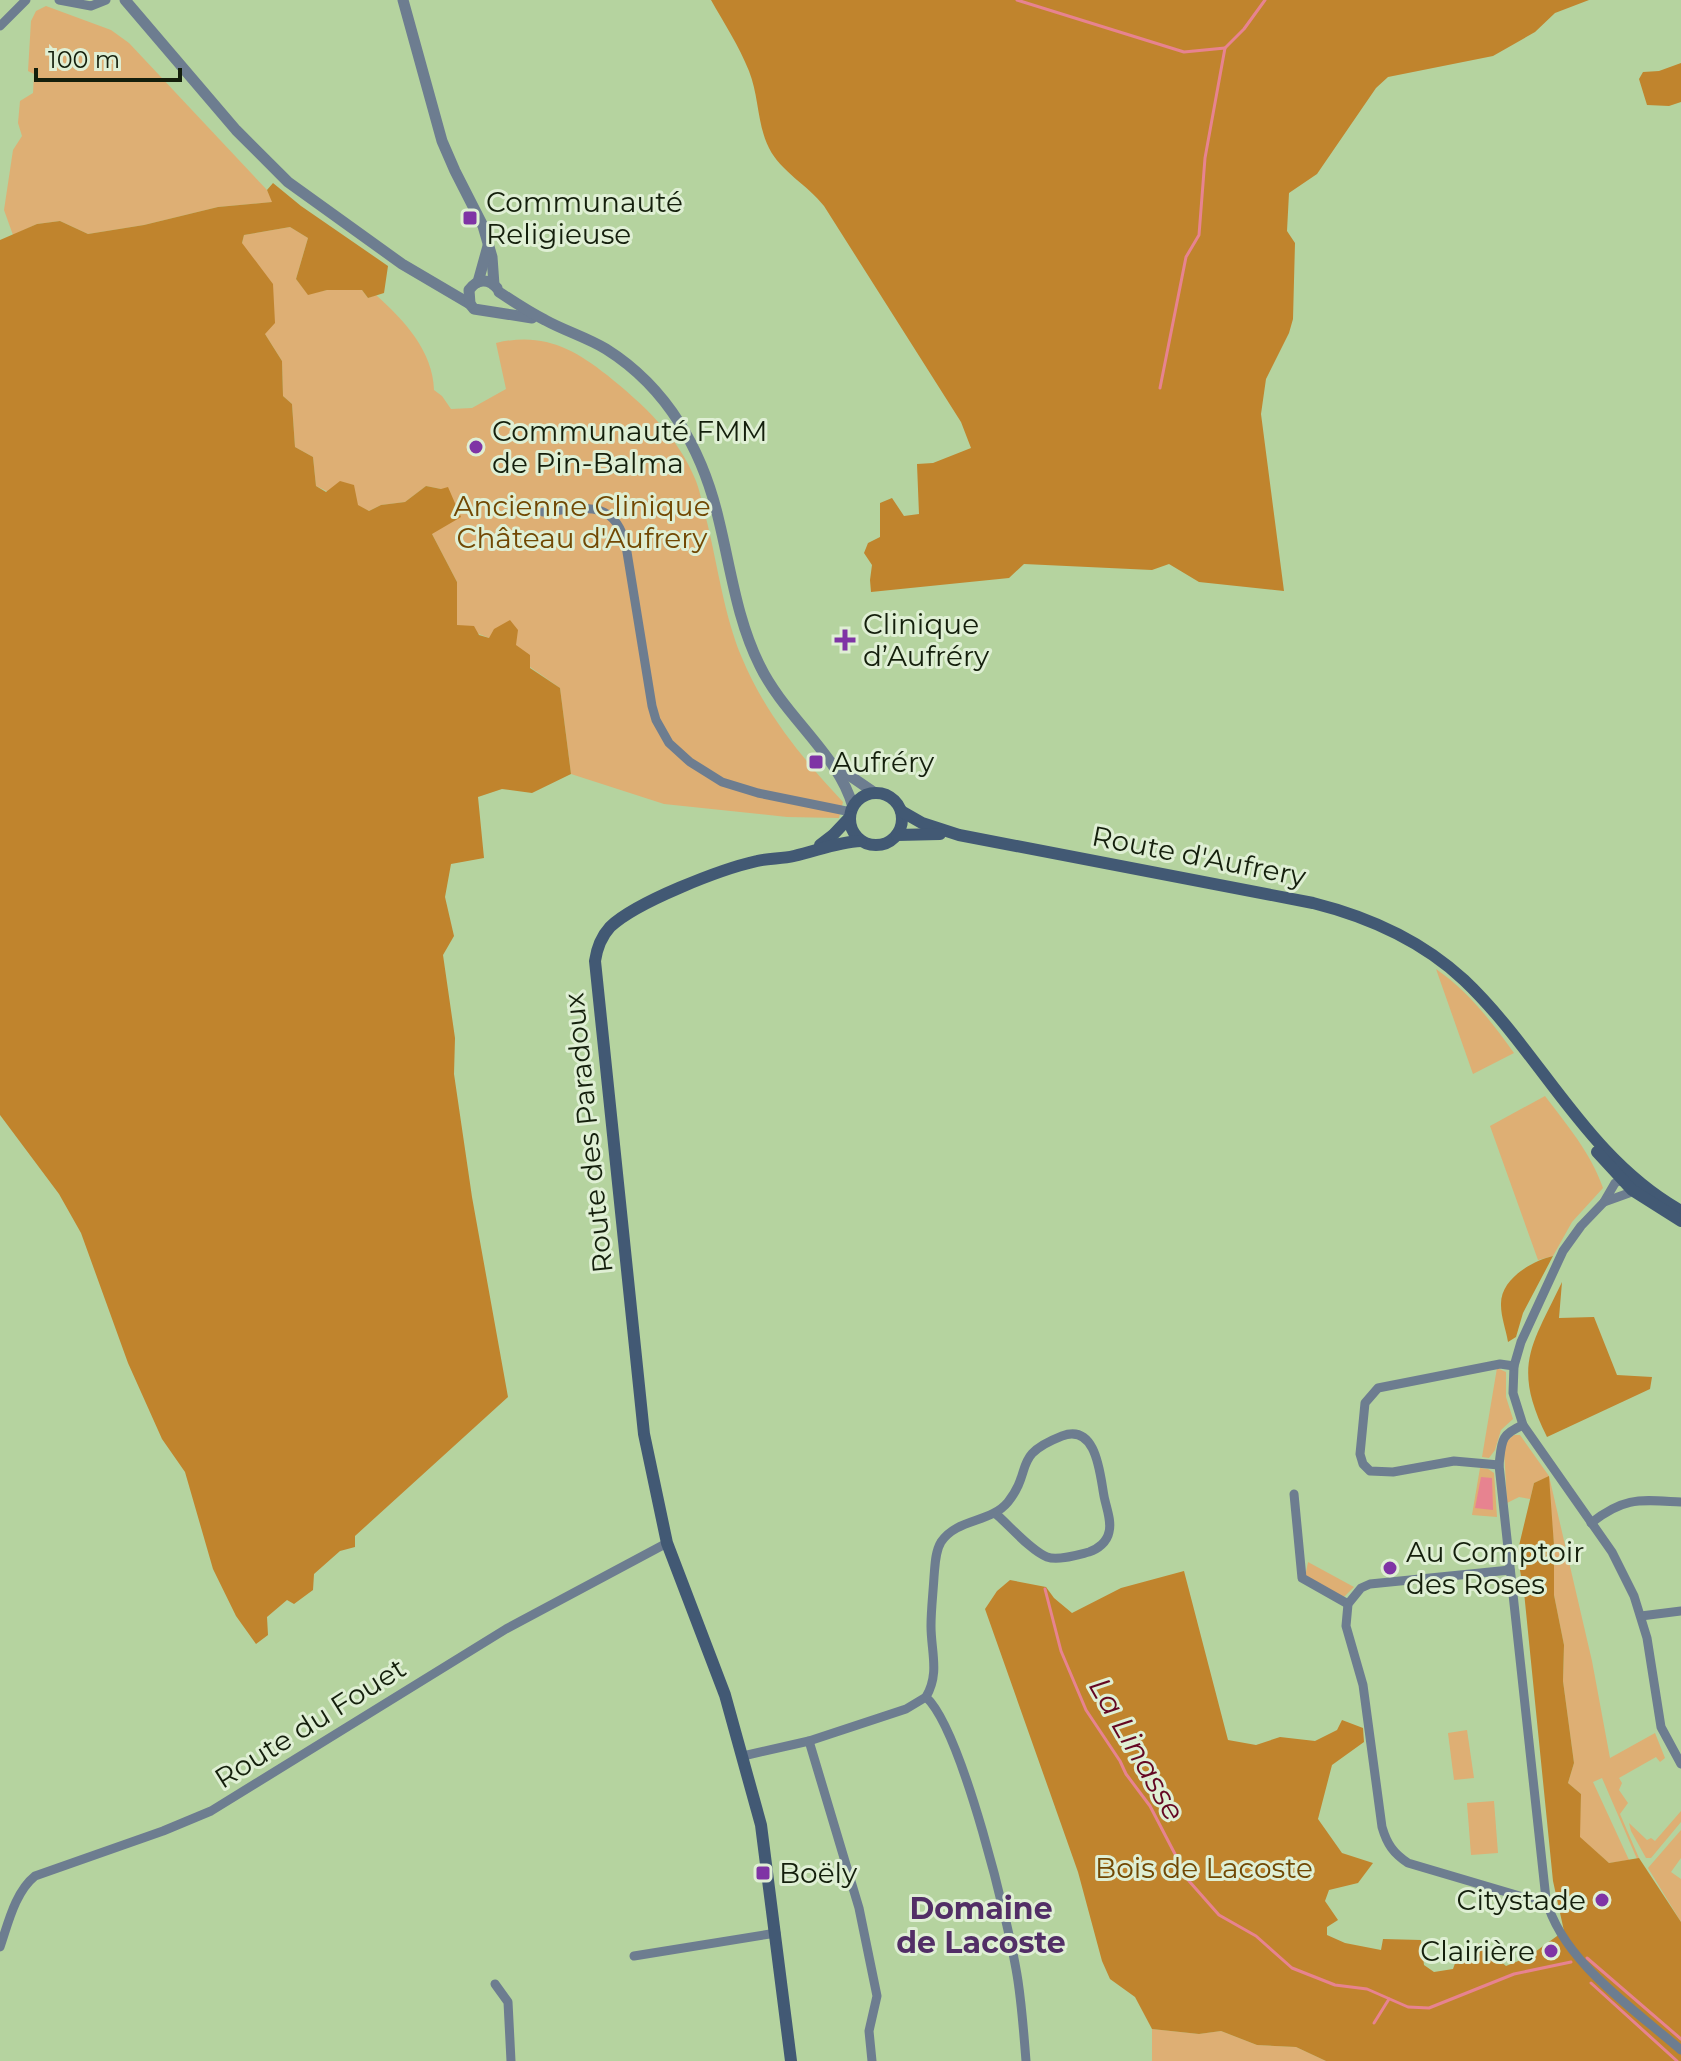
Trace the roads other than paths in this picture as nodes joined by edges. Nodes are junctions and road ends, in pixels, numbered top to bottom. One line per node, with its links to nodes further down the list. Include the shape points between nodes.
1 (26, 0): 6 (street)
2 (59, 0): 3 (street, via 91,6)
3 (106, 0)
4 (125, 0): 8 (street, via 236,130 288,182)
5 (403, 0): 7 (street, via 442,141)
6 (0, 26)
7 (488, 246): 9 (street); 10 (street)
8 (426, 279): 9 (street, via 452,286); 11 (street)
9 (475, 284): 10 (street, via 486,281); 11 (street, via 468,294)
10 (496, 289): 12 (street, via 497,305); 13 (street)
11 (470, 304): 12 (street, via 478,311)
12 (491, 310): 13 (street)
13 (545, 320): 15 (street, via 631,367 684,428 710,483 749,642 771,687)
14 (543, 512): 18 (street, via 597,508 617,521 626,546 652,706 674,749 722,782)
15 (825, 756): 16 (street); 18 (street, via 848,790)
16 (875, 793): 17 (main road, via 891,798); 18 (main road, via 866,795)
17 (901, 811): 19 (main road); 20 (main road, Route d'Aufrery)
18 (851, 812): 21 (main road, via 851,826); 22 (main road, via 833,835)
19 (897, 835): 20 (main road, Route d'Aufrery); 21 (main road, via 884,845)
20 (959, 835): 23 (main road, Route d'Aufrery, via 1331,907 1383,926 1451,969 1488,1005)
21 (861, 841): 22 (main road, Route des Paradoux)
22 (802, 854): 34 (main road, Route des Paradoux, via 746,864 670,893 617,921 597,948 595,977 639,1399)
23 (1628, 1182): 24 (street); 24 (street); 25 (main road); 26 (main road)
24 (1604, 1202): 27 (street, via 1563,1251)
25 (1681, 1211)
26 (1681, 1221)
27 (1514, 1366): 28 (street, via 1513,1393); 29 (street, via 1500,1364 1378,1388 1365,1403 1360,1454 1370,1471 1454,1461)
28 (1523, 1425): 29 (street, via 1506,1433); 33 (street)
29 (1499, 1465): 35 (street)
30 (1294, 1494): 36 (street, via 1302,1578)
31 (1681, 1502): 33 (street, via 1633,1500 1610,1508)
32 (996, 1514): 32 (street, via 1013,1495 1035,1450 1067,1435 1081,1436 1092,1446 1110,1525 1097,1549 1046,1556); 39 (street, via 958,1528 937,1551 931,1629 936,1673)
33 (1591, 1523): 38 (street, via 1624,1573)
34 (667, 1543): 43 (main road, Route des Paradoux); 47 (street, Route du Fouet, via 506,1629 211,1811 35,1876 18,1899)
35 (1510, 1570): 36 (street, via 1370,1584); 45 (street)
36 (1348, 1604): 45 (street, via 1346,1626 1363,1685 1386,1843 1408,1863)
37 (1681, 1611): 38 (street)
38 (1641, 1616): 42 (street, via 1659,1718)
39 (926, 1697): 41 (street, via 906,1709); 54 (street, via 951,1737 981,1830 1018,1981)
40 (1681, 1737): 42 (street)
41 (809, 1741): 43 (street); 53 (street, via 859,1908 877,1996 869,2031)
42 (1669, 1744): 44 (street)
43 (743, 1756): 46 (main road, Route des Paradoux, via 761,1825)
44 (1681, 1764)
45 (1546, 1899): 50 (street, via 1551,1918 1576,1955)
46 (776, 1933): 48 (street); 52 (main road, Route des Paradoux)
47 (0, 1947)
48 (634, 1956)
49 (495, 1984): 51 (street, via 508,2002)
50 (1681, 2050)
51 (511, 2061)
52 (791, 2061)
53 (872, 2061)
54 (1026, 2061)

